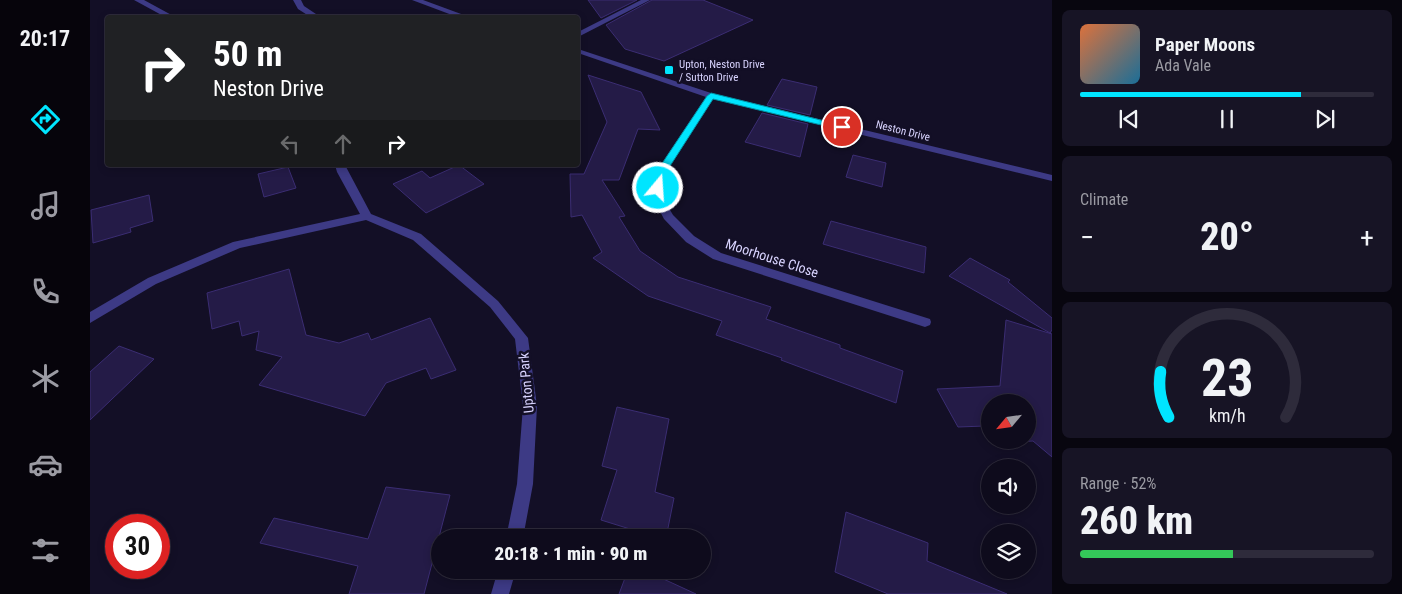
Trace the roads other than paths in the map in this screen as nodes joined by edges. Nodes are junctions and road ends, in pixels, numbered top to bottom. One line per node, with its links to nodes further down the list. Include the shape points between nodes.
1 (138, 0): 5 (street)
2 (297, 0): 6 (street, via 301,7)
3 (416, 0): 7 (street)
4 (646, 0): 8 (street)
5 (168, 15)
6 (314, 15)
7 (461, 15)
8 (580, 34)
9 (580, 52): 10 (street, Neston Drive)
10 (711, 96): 12 (street, Neston Drive); 15 (street, Moorhouse Close, via 658,177 658,198 684,234 717,256)
11 (341, 167): 13 (street)
12 (1052, 178)
13 (367, 216): 14 (street, via 237,245 152,281); 16 (street, Upton Park, via 417,237 494,304 521,338 530,406 525,484)
14 (90, 318)
15 (925, 322)
16 (516, 529)
17 (504, 579): 18 (street)
18 (500, 594)

